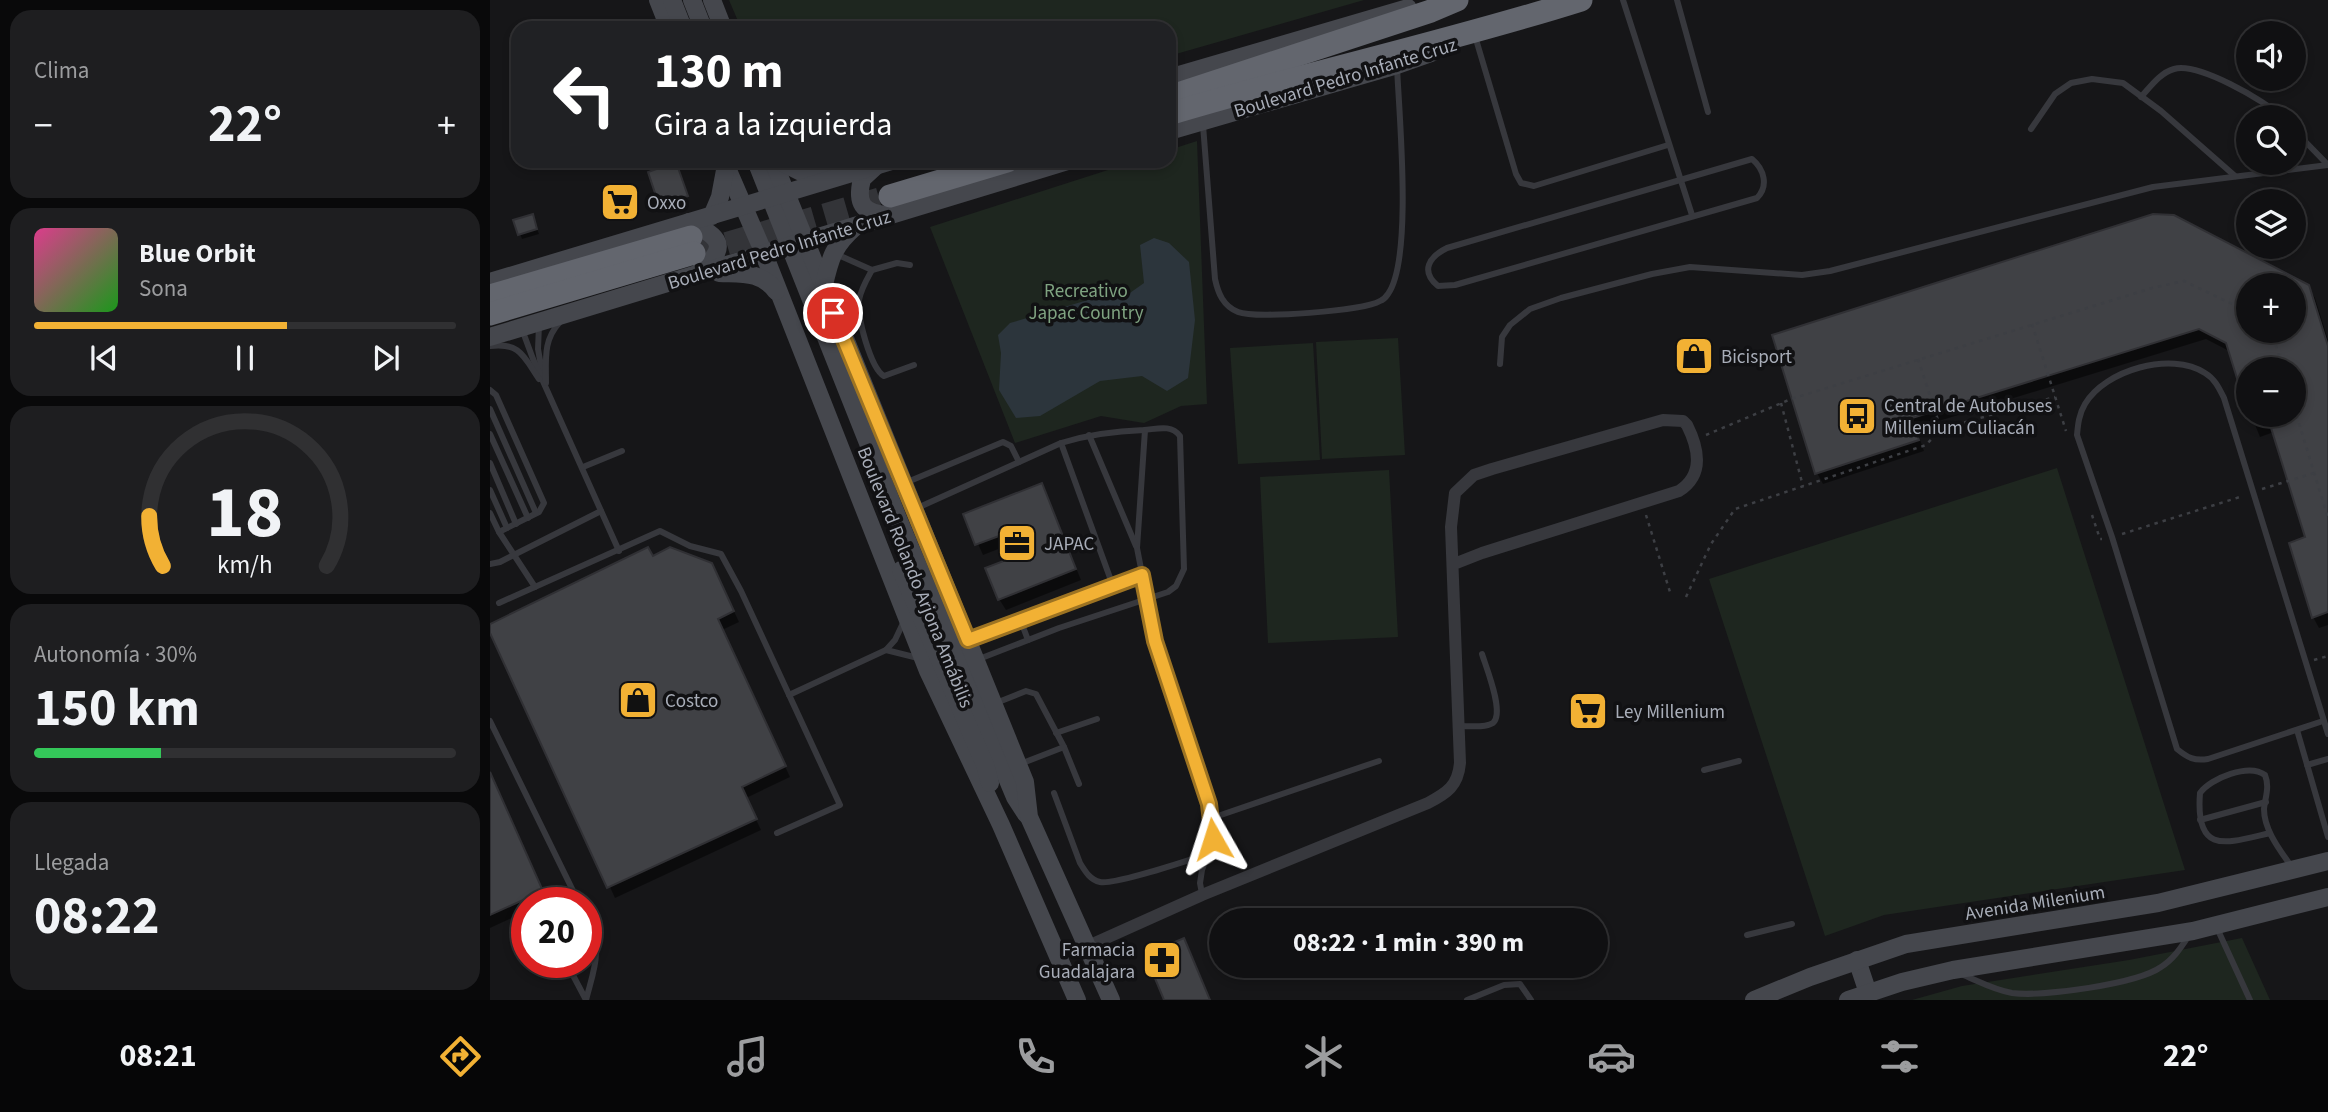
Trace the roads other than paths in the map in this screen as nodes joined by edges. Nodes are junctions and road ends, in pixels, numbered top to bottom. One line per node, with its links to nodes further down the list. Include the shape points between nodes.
1 (658, 0): 11 (street)
2 (672, 0): 12 (street)
3 (692, 0): 13 (street)
4 (712, 0): 14 (street)
5 (1435, 0): 17 (street)
6 (1457, 0): 18 (highway, Boulevard Pedro Infante Cruz)
7 (1581, 0): 10 (highway, Boulevard Pedro Infante Cruz)
8 (1623, 0): 27 (lane)
9 (1677, 0): 22 (lane)
10 (1520, 19): 15 (street, Boulevard Pedro Infante Cruz); 21 (highway, Boulevard Pedro Infante Cruz)
11 (666, 21)
12 (680, 21)
13 (700, 21)
14 (720, 21)
15 (1475, 36): 16 (street, Boulevard Pedro Infante Cruz); 27 (lane, via 1521,183 1534,186)
16 (1397, 65): 23 (street, Boulevard Pedro Infante Cruz); 23 (lane, via 1402,206 1399,259 1388,294 1380,302 1328,312 1254,316 1225,303 1215,279)
17 (1176, 76)
18 (1176, 95)
19 (2141, 97): 20 (lane, via 2164,72 2191,68); 25 (lane, via 2123,83 2092,79 2071,83 2055,94); 39 (lane)
20 (2263, 105)
21 (1176, 112)
22 (1708, 112)
23 (1203, 121): 24 (street, Boulevard Pedro Infante Cruz)
24 (1176, 129)
25 (2031, 130)
26 (2306, 142): 28 (lane)
27 (1668, 145): 40 (lane)
28 (2328, 165): 39 (lane)
29 (727, 168): 44 (street)
30 (731, 168): 43 (street, Boulevard Rolando Arjona Amábilis)
31 (732, 168): 116 (street, Boulevard Rolando Arjona Amábilis, via 880,523)
32 (759, 168): 80 (street)
33 (778, 168): 42 (street, Boulevard Rolando Arjona Amábilis)
34 (784, 168): 38 (street, via 828,178)
35 (935, 168): 41 (highway, Boulevard Pedro Infante Cruz)
36 (970, 168): 41 (highway, Boulevard Pedro Infante Cruz)
37 (1013, 168): 41 (street, Boulevard Pedro Infante Cruz)
38 (846, 175): 41 (street, Boulevard Pedro Infante Cruz); 42 (street, Boulevard Pedro Infante Cruz)
39 (2235, 176): 62 (lane, via 2153,187 1830,271 1802,275 1690,267 1652,274 1530,309 1502,337)
40 (1680, 179): 45 (lane); 45 (lane, via 1752,159 1761,169 1764,188 1757,198); 45 (lane, via 1447,248 1431,258 1432,281 1438,286 1455,285)
41 (886, 184): 46 (street, Boulevard Pedro Infante Cruz)
42 (784, 193): 43 (street, Boulevard Pedro Infante Cruz); 47 (street, Boulevard Rolando Arjona Amábilis)
43 (745, 205): 44 (street, Boulevard Pedro Infante Cruz); 50 (street, Boulevard Rolando Arjona Amábilis)
44 (712, 215): 48 (street, Boulevard Pedro Infante Cruz)
45 (1692, 215)
46 (859, 224): 47 (street, Boulevard Pedro Infante Cruz); 49 (street)
47 (804, 241): 50 (street, Boulevard Pedro Infante Cruz); 54 (street, Boulevard Rolando Arjona Amábilis)
48 (694, 252): 50 (street, Boulevard Pedro Infante Cruz); 53 (street, Boulevard Pedro Infante Cruz); 55 (highway, Boulevard Pedro Infante Cruz); 56 (street, via 760,276); 57 (highway, Boulevard Pedro Infante Cruz); 58 (street, Boulevard Pedro Infante Cruz)
49 (832, 253): 52 (lane); 54 (street)
50 (764, 254): 56 (street, Boulevard Rolando Arjona Amábilis)
51 (910, 265): 52 (lane, via 897,263)
52 (872, 270): 63 (lane, via 858,311 876,368 884,376)
53 (490, 282)
54 (823, 289): 75 (street, Boulevard Rolando Arjona Amábilis)
55 (490, 296)
56 (783, 301): 95 (street, Boulevard Rolando Arjona Amábilis)
57 (490, 314)
58 (567, 315): 59 (street, Boulevard Pedro Infante Cruz); 64 (lane, via 546,345)
59 (533, 325): 60 (street, Boulevard Pedro Infante Cruz); 64 (lane); 64 (lane, via 523,332)
60 (490, 337)
61 (490, 345): 64 (lane, via 514,347)
62 (1500, 364)
63 (914, 365)
64 (546, 389): 74 (lane)
65 (490, 390): 79 (lane, via 544,503)
66 (490, 409): 79 (lane)
67 (1145, 430): 69 (lane); 85 (lane); 93 (lane, via 1171,428 1181,436 1184,569 1176,586)
68 (490, 434): 81 (lane)
69 (1089, 435): 70 (lane); 85 (lane)
70 (1061, 443): 72 (lane); 91 (lane)
71 (622, 452): 74 (lane)
72 (1019, 462): 75 (lane, via 1011,446 1003,442); 80 (lane)
73 (490, 463): 82 (lane)
74 (583, 467): 77 (lane)
75 (903, 484): 80 (street, Boulevard Rolando Arjona Amábilis)
76 (490, 490): 83 (lane)
77 (601, 512): 86 (lane); 87 (lane)
78 (490, 513): 84 (lane)
79 (536, 513): 81 (lane)
80 (905, 513): 97 (street, Boulevard Rolando Arjona Amábilis); 116 (street, Boulevard Rolando Arjona Amábilis)
81 (528, 518): 82 (lane)
82 (516, 524): 83 (lane)
83 (507, 528): 84 (lane)
84 (499, 532): 87 (lane)
85 (1137, 548): 90 (lane)
86 (619, 551): 92 (lane); 103 (lane, via 660,531 721,554)
87 (514, 554): 88 (lane); 92 (lane)
88 (490, 564)
89 (1454, 564): 89 (street, via 1679,491 1693,479 1698,461 1683,421 1663,420 1474,475 1455,493 1451,512); 108 (street)
90 (1142, 575): 91 (lane); 93 (lane)
91 (1113, 586): 96 (lane)
92 (536, 587): 94 (lane)
93 (1146, 600): 98 (lane); 122 (lane)
94 (499, 603)
95 (905, 613): 99 (lane, via 899,634); 102 (street, Boulevard Rolando Arjona Amábilis)
96 (1020, 619): 97 (lane); 98 (lane)
97 (968, 640): 101 (street, Boulevard Rolando Arjona Amábilis)
98 (1028, 640): 101 (lane)
99 (886, 650): 102 (lane, via 920,658); 103 (lane)
100 (1482, 654): 108 (lane, via 1497,703 1496,718 1485,725)
101 (976, 660): 104 (street, Boulevard Rolando Arjona Amábilis)
102 (928, 671): 124 (street, Boulevard Rolando Arjona Amábilis)
103 (789, 695): 125 (lane, via 840,805)
104 (995, 704): 110 (lane, via 1032,691); 116 (street, Boulevard Rolando Arjona Amábilis)
105 (1097, 719): 110 (lane)
106 (490, 720): 131 (lane)
107 (2323, 721): 109 (lane); 109 (lane, via 2217,384 2207,374 2171,363 2134,369 2104,383 2084,405 2077,435 2177,749 2188,758 2208,759); 111 (lane)
108 (1460, 726): 132 (street, via 1459,777 1443,795)
109 (2297, 730): 117 (lane)
110 (1056, 733): 112 (lane)
111 (2328, 734)
112 (1064, 747): 116 (lane); 119 (lane)
113 (2328, 759): 117 (lane)
114 (1379, 761): 122 (lane)
115 (1739, 761): 118 (lane)
116 (1002, 764): 124 (street); 138 (street)
117 (2307, 765): 127 (lane)
118 (1704, 770)
119 (1079, 784)
120 (1054, 793): 128 (lane, via 1080,863 1102,883)
121 (2266, 802): 123 (lane); 123 (lane, via 2265,775 2253,770 2236,773 2204,787); 126 (lane)
122 (1212, 818): 128 (lane)
123 (2200, 820): 126 (lane, via 2206,832 2221,843)
124 (1001, 825): 145 (street, Boulevard Rolando Arjona Amábilis)
125 (777, 833)
126 (2270, 833): 130 (lane)
127 (2328, 836)
128 (1208, 854): 132 (lane, via 1200,883)
129 (2328, 862): 130 (street, Avenida Milenium)
130 (2294, 870): 139 (street, Avenida Milenium, via 2158,903 1906,944)
131 (571, 887)
132 (1202, 895): 138 (street)
133 (2328, 897): 135 (street)
134 (1792, 924): 137 (lane)
135 (2216, 926): 136 (street); 151 (lane)
136 (2193, 931): 140 (street); 140 (lane, via 2160,968 2116,983 2030,994 1991,987)
137 (1747, 935)
138 (1086, 947): 146 (street)
139 (1857, 960): 143 (street); 149 (street, Avenida Milenium)
140 (1953, 970): 143 (street)
141 (574, 978): 144 (lane)
142 (592, 978): 144 (lane)
143 (1868, 993): 150 (street)
144 (586, 1000)
145 (1077, 1000)
146 (1111, 1000)
147 (1467, 1000): 148 (lane, via 1511,983 1520,984)
148 (1531, 1000)
149 (1754, 1000)
150 (1848, 1000)
151 (2250, 1000)

